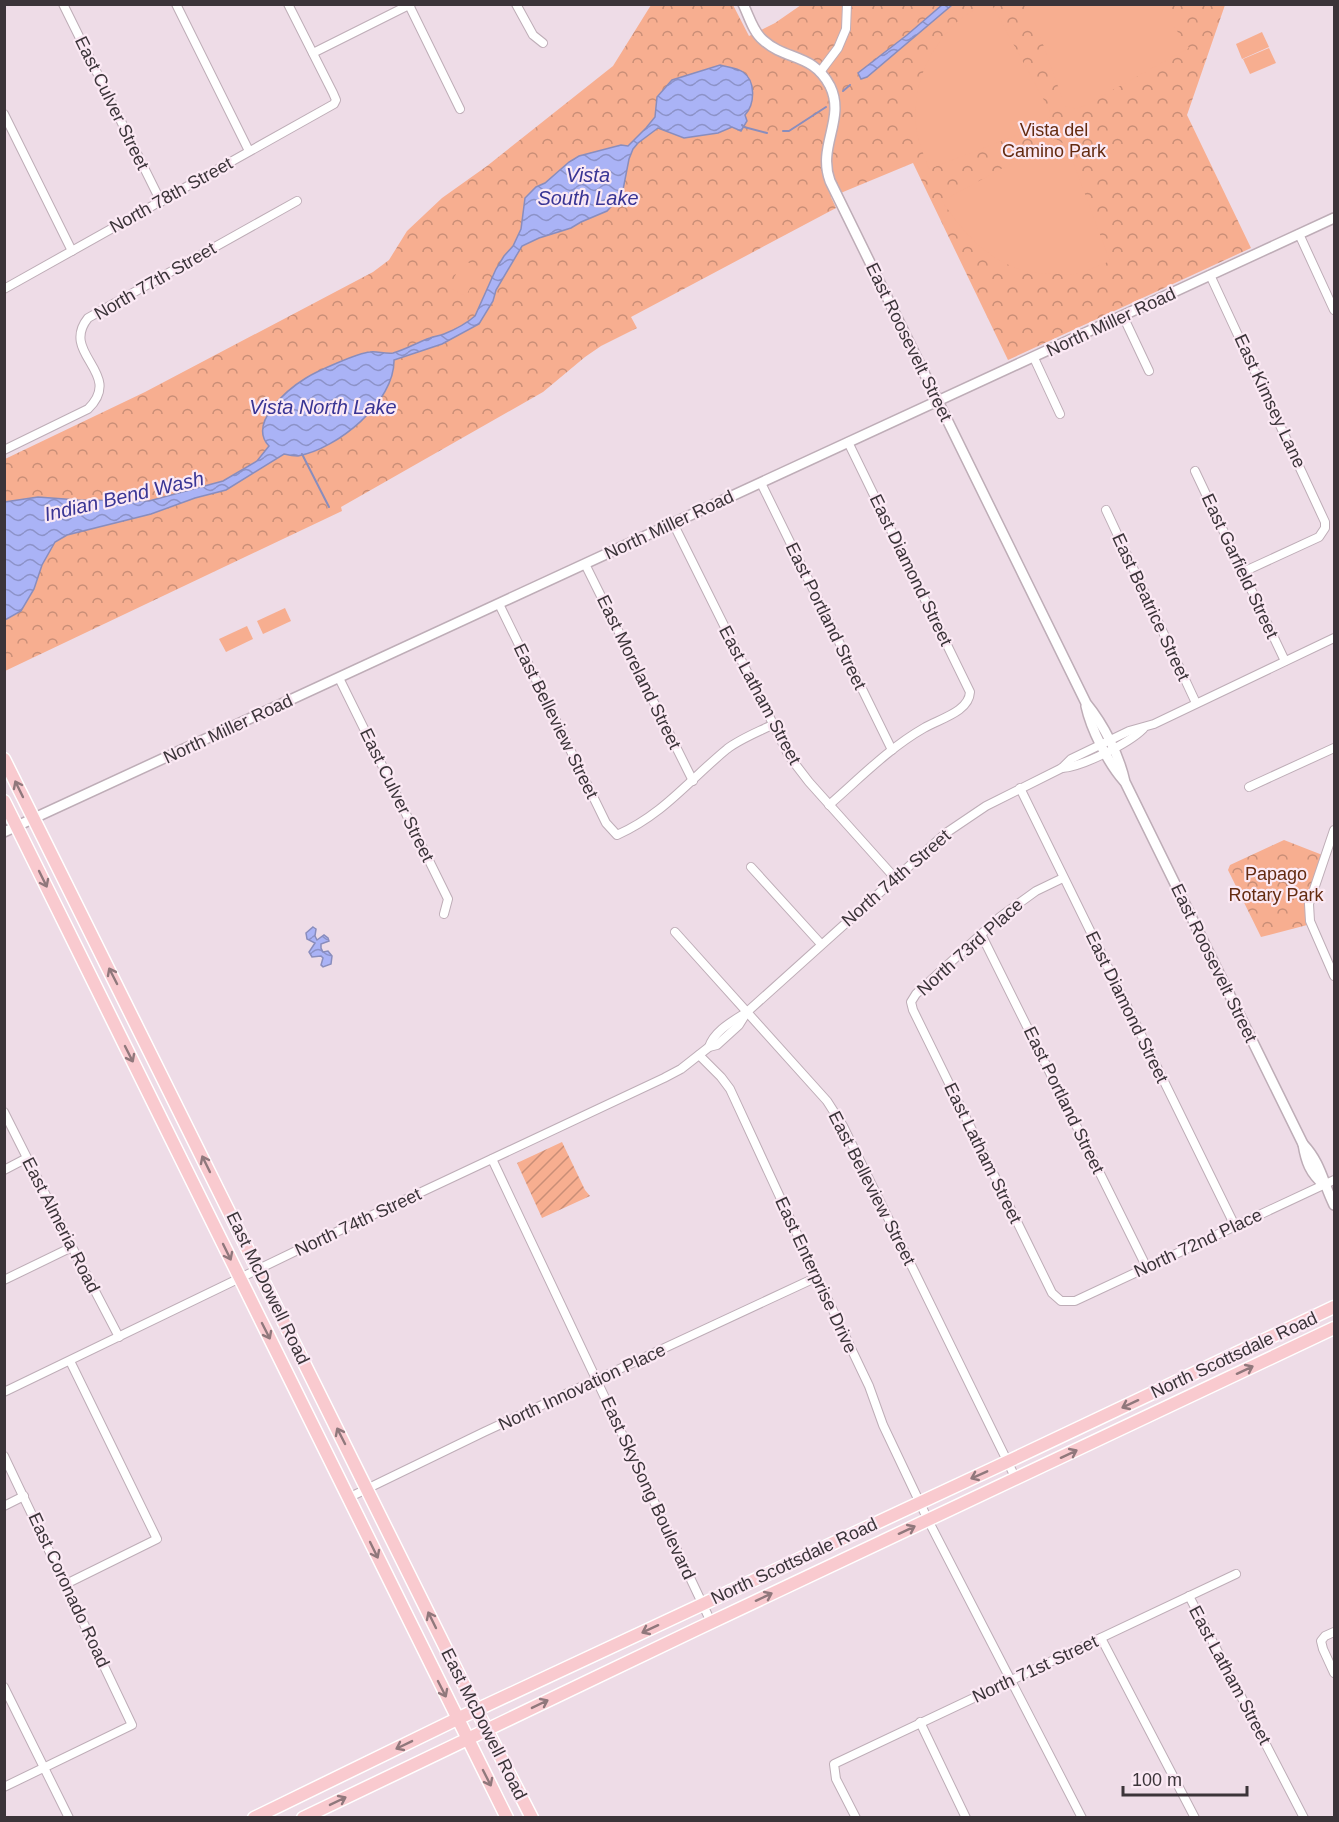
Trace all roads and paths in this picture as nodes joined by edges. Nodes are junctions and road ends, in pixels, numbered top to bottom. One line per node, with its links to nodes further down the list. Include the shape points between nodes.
1 (63, 4): 15 (street, East Culver Street)
2 (176, 4): 13 (street)
3 (288, 4): 9 (street)
4 (516, 4): 8 (street, via 533,35)
5 (743, 4): 10 (street, via 765,42)
6 (847, 4): 10 (street, via 846,29)
7 (410, 5): 9 (street); 11 (street)
8 (543, 42)
9 (313, 53): 13 (street, North 78th Street, via 336,100)
10 (820, 72): 25 (street, East Roosevelt Street, via 831,87 835,106 826,153 828,175)
11 (460, 109)
12 (4, 114): 18 (street)
13 (249, 151): 15 (street, North 78th Street)
14 (297, 201): 28 (street, North 77th Street, via 88,318 80,340 100,384 94,403)
15 (161, 202): 18 (street, North 78th Street)
16 (1335, 218): 17 (street, North Miller Road)
17 (1299, 234): 19 (street, North Miller Road); 21 (street)
18 (72, 251): 20 (street, North 78th Street)
19 (1210, 275): 22 (street, North Miller Road); 34 (street, East Kimsey Lane, via 1323,515 1325,528 1319,537)
20 (4, 289)
21 (1335, 310)
22 (1123, 316): 23 (street, North Miller Road); 24 (street)
23 (1034, 358): 25 (street, North Miller Road); 26 (street)
24 (1149, 371)
25 (938, 402): 27 (street, North Miller Road); 41 (street, East Roosevelt Street, via 1086,703 1089,719)
26 (1060, 414)
27 (848, 442): 30 (street, North Miller Road); 43 (street, East Diamond Street, via 970,692 970,699 962,708)
28 (4, 450)
29 (1195, 471): 34 (street, East Garfield Street)
30 (761, 483): 32 (street, North Miller Road); 43 (street, East Portland Street)
31 (1106, 510): 39 (street, East Beatrice Street)
32 (673, 523): 33 (street, North Miller Road); 40 (street, East Latham Street)
33 (585, 564): 35 (street, North Miller Road); 45 (street, East Moreland Street)
34 (1243, 572): 37 (street, East Garfield Street)
35 (499, 604): 38 (street, North Miller Road); 45 (street, East Belleview Street, via 606,823 617,835 637,826)
36 (1335, 638): 37 (street, North 74th Street)
37 (1285, 662): 39 (street, North 74th Street)
38 (339, 678): 50 (street, North Miller Road); 57 (street, East Culver Street, via 448,899)
39 (1196, 703): 41 (street, North 74th Street, via 1144,728 1134,738)
40 (772, 725): 45 (street, via 728,748); 49 (street, East Latham Street, via 789,756)
41 (1107, 746): 47 (street, North 74th Street, via 1071,759 1062,768); 70 (street, East Roosevelt Street, via 1115,771 1125,782 1304,1144 1306,1160)
42 (1335, 748): 46 (street)
43 (892, 750): 49 (street)
44 (4, 759): 50 (main road, East McDowell Road, one-way to 44)
45 (693, 781)
46 (1249, 787)
47 (1020, 788): 55 (street, North 74th Street, via 946,833); 56 (street, East Diamond Street)
48 (4, 801): 51 (main road, East McDowell Road)
49 (830, 805): 55 (street, East Latham Street)
50 (34, 818): 51 (street, North Miller Road); 75 (main road, East McDowell Road, one-way to 50)
51 (17, 826): 53 (street, North Miller Road); 77 (main road, East McDowell Road, one-way to 77)
52 (1335, 830): 61 (street, via 1310,904 1310,921)
53 (4, 832)
54 (751, 867): 60 (street)
55 (895, 878): 60 (street, North 74th Street)
56 (1063, 878): 59 (street, North 73rd Place, via 1021,901); 72 (street, East Diamond Street)
57 (444, 914)
58 (675, 932): 63 (street, East Belleview Street)
59 (981, 934): 62 (street, North 73rd Place); 74 (street, East Portland Street)
60 (821, 944): 63 (street, North 74th Street)
61 (1335, 976)
62 (911, 1002): 79 (street, East Latham Street, via 1052,1293)
63 (747, 1012): 64 (street, North 74th Street, via 717,1045); 87 (street, East Belleview Street, via 827,1101 843,1126)
64 (699, 1055): 67 (street, North 74th Street, via 664,1078); 76 (street, East Enterprise Drive, via 730,1089)
65 (4, 1112): 66 (street, East Almeria Road)
66 (27, 1158): 68 (street); 73 (street, East Almeria Road)
67 (492, 1159): 75 (street, North 74th Street); 84 (street, East SkySong Boulevard)
68 (4, 1170)
69 (1335, 1180): 70 (street, North 72nd Place)
70 (1324, 1185): 71 (street, East Roosevelt Street); 72 (street, North 72nd Place)
71 (1335, 1205)
72 (1235, 1226): 74 (street, North 72nd Place)
73 (72, 1247): 78 (street); 82 (street, East Almeria Road)
74 (1146, 1266): 79 (street, North 72nd Place, via 1075,1301)
75 (258, 1269): 77 (street, North 74th Street); 89 (main road, East McDowell Road, one-way to 75)
76 (817, 1277): 84 (street, North Innovation Place); 92 (street, East Enterprise Drive)
77 (240, 1278): 82 (street, North 74th Street); 91 (main road, East McDowell Road, one-way to 91)
78 (4, 1280)
79 (1060, 1301)
80 (1335, 1307): 87 (main road, North Scottsdale Road, one-way to 87)
81 (1335, 1328): 88 (main road, North Scottsdale Road, one-way to 81)
82 (119, 1337): 83 (street, North 74th Street)
83 (70, 1361): 85 (street, North 74th Street); 96 (street, via 157,1539)
84 (597, 1380): 89 (street, North Innovation Place); 98 (street, East SkySong Boulevard)
85 (4, 1392)
86 (4, 1456): 90 (street, East Coronado Road)
87 (1007, 1462): 88 (street, East Belleview Street); 92 (main road, North Scottsdale Road, one-way to 92)
88 (1016, 1479): 94 (main road, North Scottsdale Road)
89 (368, 1488): 91 (street, North Innovation Place); 105 (main road, East McDowell Road, one-way to 89)
90 (24, 1496): 93 (street); 96 (street, East Coronado Road)
91 (348, 1498): 106 (main road, East McDowell Road, one-way to 106)
92 (920, 1502): 94 (street); 98 (main road, North Scottsdale Road)
93 (4, 1506)
94 (928, 1520): 99 (main road, North Scottsdale Road, one-way to 94); 103 (street)
95 (1236, 1574): 97 (street, North 71st Street)
96 (66, 1584): 110 (street, East Coronado Road, via 132,1725)
97 (1189, 1596): 101 (street, North 71st Street); 121 (street, East Latham Street)
98 (702, 1604): 99 (street, East SkySong Boulevard); 105 (main road, North Scottsdale Road, one-way to 105)
99 (711, 1622): 108 (main road, North Scottsdale Road, one-way to 99)
100 (1335, 1632): 102 (street, via 1321,1641)
101 (1101, 1638): 103 (street, North 71st Street); 120 (street)
102 (1335, 1673)
103 (1010, 1680): 107 (street, North 71st Street); 119 (street)
104 (4, 1687): 110 (street)
105 (477, 1710): 106 (main road, North Scottsdale Road); 108 (main road, East McDowell Road)
106 (457, 1719): 109 (main road, East McDowell Road); 113 (main road, North Scottsdale Road, one-way to 113)
107 (920, 1722): 117 (street, North 71st Street, via 834,1764 836,1779); 118 (street)
108 (487, 1730): 109 (main road, North Scottsdale Road); 116 (main road, East McDowell Road)
109 (467, 1739): 114 (main road, North Scottsdale Road, one-way to 109); 115 (main road, East McDowell Road, one-way to 115)
110 (44, 1768): 111 (street); 112 (street)
111 (4, 1787)
112 (69, 1818)
113 (254, 1818)
114 (303, 1818)
115 (507, 1818)
116 (532, 1818)
117 (856, 1818)
118 (966, 1818)
119 (1082, 1818)
120 (1194, 1818)
121 (1304, 1818)

